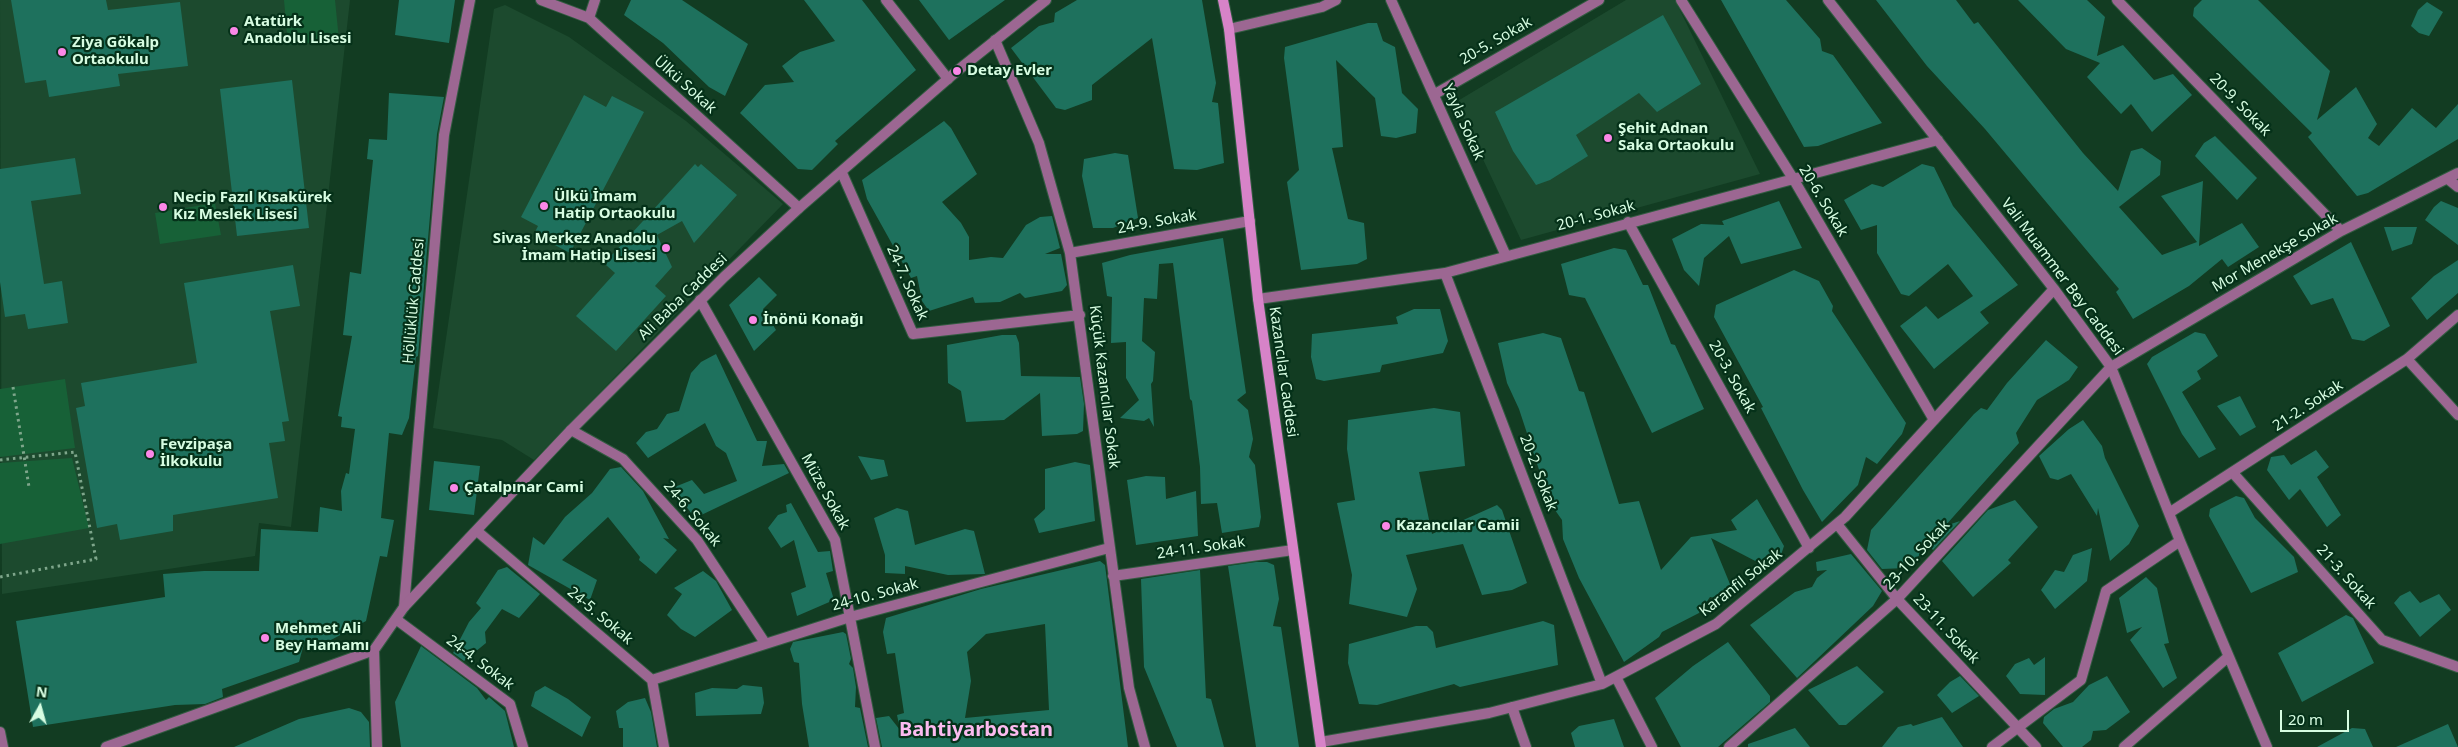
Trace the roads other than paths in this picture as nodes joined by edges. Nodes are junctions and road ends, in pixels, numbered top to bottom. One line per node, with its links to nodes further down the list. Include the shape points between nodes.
1 (470, 0): 51 (street, Höllüklük Caddesi, via 444,135)
2 (541, 0): 13 (street, Ülkü Sokak)
3 (595, 0): 13 (street)
4 (886, 0): 16 (street)
5 (1046, 0): 15 (street, Ali Baba Caddesi)
6 (1223, 0): 14 (main road, Kazancılar Caddesi)
7 (1336, 0): 14 (street, via 1322,7)
8 (1391, 0): 17 (street, Yayla Sokak)
9 (1599, 0): 17 (street, 20-5. Sokak)
10 (1681, 0): 22 (street, 20-6. Sokak)
11 (1828, 0): 18 (street, Vali Muammer Bey Caddesi)
12 (2117, 0): 27 (street, 20-9. Sokak)
13 (589, 18): 24 (street, Ülkü Sokak)
14 (1229, 29): 25 (main road, Kazancılar Caddesi)
15 (995, 40): 16 (street, Ali Baba Caddesi); 28 (street, Küçük Kazancılar Sokak, via 1039,143)
16 (948, 79): 19 (street, Ali Baba Caddesi)
17 (1435, 94): 29 (street, Yayla Sokak)
18 (1938, 140): 22 (street, 20-1. Sokak); 31 (street, Vali Muammer Bey Caddesi)
19 (842, 173): 24 (street, Ali Baba Caddesi); 34 (street, 24-7. Sokak, via 913,334)
20 (2458, 173): 21 (street, Mor Menekşe Sokak)
21 (2448, 179): 23 (street); 27 (street, Mor Menekşe Sokak)
22 (1794, 180): 26 (street, 20-1. Sokak); 39 (street, 20-6. Sokak)
23 (2458, 187)
24 (799, 208): 33 (street, Ali Baba Caddesi)
25 (1250, 221): 28 (street, 24-9. Sokak); 32 (main road, Kazancılar Caddesi)
26 (1628, 222): 29 (street, 20-1. Sokak); 47 (street, 20-3. Sokak)
27 (2341, 231): 37 (street, Mor Menekşe Sokak)
28 (1070, 253): 34 (street, Küçük Kazancılar Sokak)
29 (1506, 256): 30 (street, 20-1. Sokak)
30 (1445, 273): 32 (street, 20-1. Sokak); 60 (street, 20-2. Sokak)
31 (2054, 289): 37 (street, Vali Muammer Bey Caddesi); 39 (street, Karanfil Sokak)
32 (1258, 298): 48 (main road, Kazancılar Caddesi)
33 (700, 300): 40 (street, Ali Baba Caddesi); 52 (street, Müze Sokak, via 835,540)
34 (1080, 315): 46 (street, Küçük Kazancılar Sokak)
35 (2458, 315): 36 (street, 21-2. Sokak)
36 (2407, 359): 38 (street); 41 (street, 21-2. Sokak)
37 (2111, 367): 42 (street, Vali Muammer Bey Caddesi); 50 (street, 23-10. Sokak)
38 (2458, 415)
39 (1934, 420): 43 (street, Karanfil Sokak)
40 (571, 430): 44 (street, Ali Baba Caddesi); 54 (street, 24-6. Sokak, via 623,459 637,474 697,540)
41 (2233, 473): 42 (street, 21-2. Sokak); 57 (street, 21-3. Sokak, via 2382,640)
42 (2169, 514): 45 (street, Vali Muammer Bey Caddesi)
43 (1837, 524): 47 (street, Karanfil Sokak); 50 (street, 23-11. Sokak)
44 (477, 531): 51 (street, Ali Baba Caddesi); 59 (street, 24-5. Sokak)
45 (2180, 541): 56 (street, Vali Muammer Bey Caddesi); 62 (street, via 2106,591 2081,680)
46 (1109, 548): 49 (street, Küçük Kazancılar Sokak); 52 (street, 24-10. Sokak)
47 (1810, 548): 58 (street, Karanfil Sokak, via 1716,624)
48 (1293, 550): 49 (street, 24-11. Sokak); 64 (main road, Kazancılar Caddesi)
49 (1113, 576): 71 (street, Küçük Kazancılar Sokak, via 1129,688)
50 (1897, 599): 62 (street, 23-11. Sokak); 74 (street, 23-10. Sokak)
51 (404, 607): 53 (street, Ali Baba Caddesi)
52 (850, 617): 54 (street, 24-10. Sokak); 70 (street, Müze Sokak)
53 (397, 620): 55 (street, Ali Baba Caddesi); 68 (street, 24-4. Sokak, via 510,704)
54 (765, 642): 59 (street, 24-10. Sokak)
55 (374, 650): 66 (street); 67 (street)
56 (2228, 657): 77 (street); 78 (street, Vali Muammer Bey Caddesi)
57 (2458, 666)
58 (1616, 677): 60 (street, Karanfil Sokak); 73 (street)
59 (652, 680): 69 (street)
60 (1602, 684): 61 (street, Karanfil Sokak)
61 (1512, 707): 64 (street, Karanfil Sokak); 72 (street)
62 (2019, 727): 75 (street); 76 (street, 23-11. Sokak)
63 (0, 732): 65 (street)
64 (1321, 745)
65 (3, 747)
66 (106, 747)
67 (377, 747)
68 (523, 747)
69 (664, 747)
70 (875, 747)
71 (1145, 747)
72 (1526, 747)
73 (1652, 747)
74 (1729, 747)
75 (1992, 747)
76 (2036, 747)
77 (2124, 747)
78 (2267, 747)

